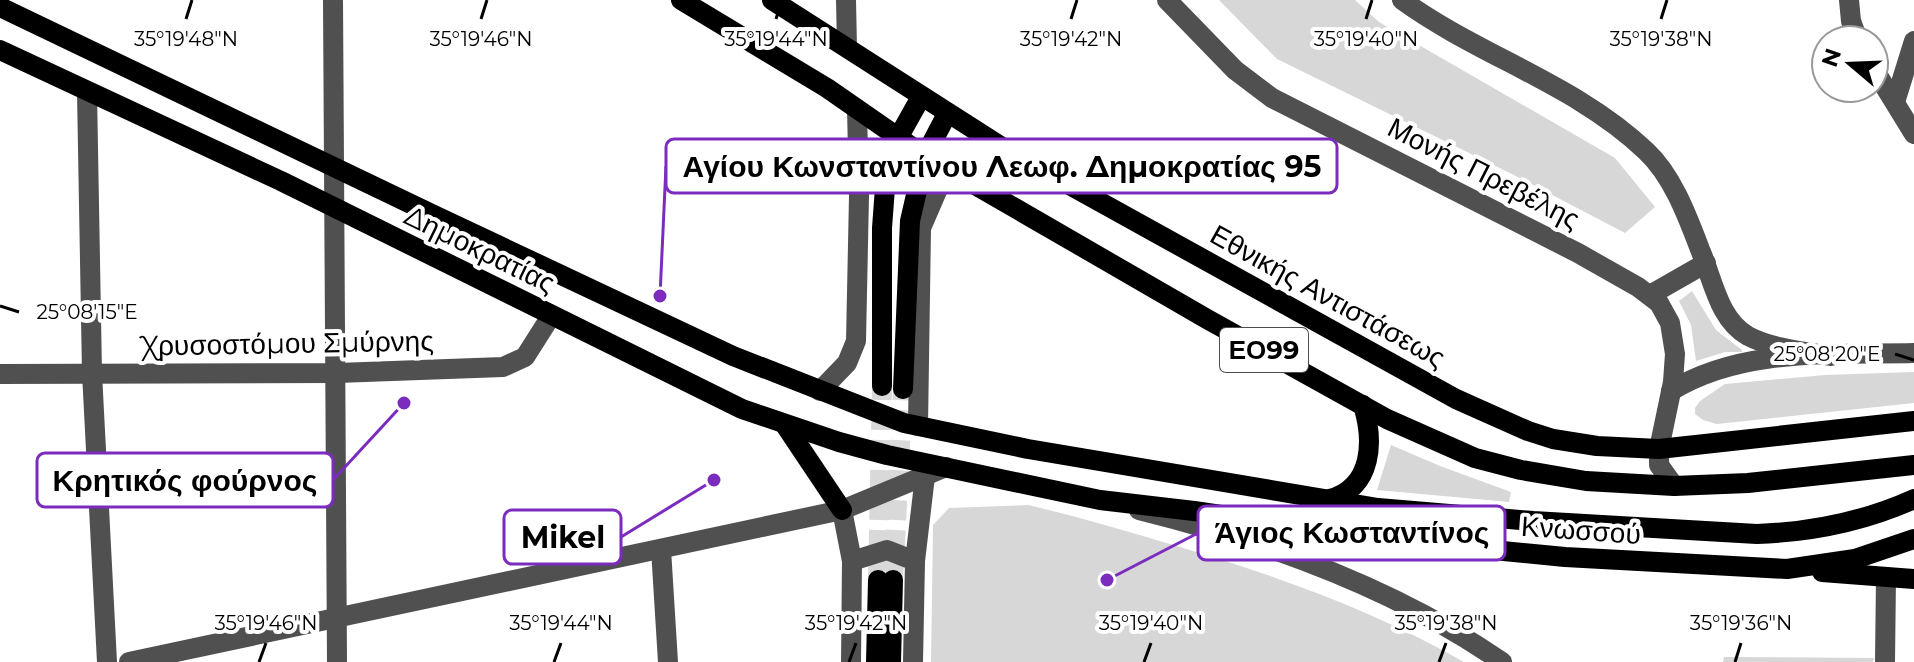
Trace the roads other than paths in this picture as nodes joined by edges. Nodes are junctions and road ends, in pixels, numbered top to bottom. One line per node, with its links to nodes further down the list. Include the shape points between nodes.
1 (333, 0): 22 (street)
2 (681, 0): 17 (main road, ΕΟ99)
3 (772, 0): 11 (main road, Εθνικής Αντιστάσεως / ΕΟ99)
4 (846, 0): 11 (street)
5 (1167, 0): 26 (street, Μονής Πρεβέλης, via 1235,70 1272,98)
6 (1402, 0): 25 (street, via 1608,119 1639,144 1671,186)
7 (1849, 0): 9 (street)
8 (0, 7): 22 (main road, Δημοκρατίας)
9 (1852, 24)
10 (1914, 41): 16 (street)
11 (847, 47): 15 (main road, Εθνικής Αντιστάσεως / ΕΟ99)
12 (0, 50): 13 (main road, Δημοκρατίας)
13 (87, 92): 24 (main road, Δημοκρατίας); 30 (street)
14 (1890, 94): 16 (street)
15 (921, 97): 18 (main road, Εθνικής Αντιστάσεως / ΕΟ99); 20 (main road)
16 (1895, 102): 19 (street)
17 (857, 109): 20 (main road, ΕΟ99); 35 (street, via 856,341 847,363)
18 (947, 114): 21 (main road); 41 (main road, Εθνικής Αντιστάσεως / ΕΟ99, via 1154,233 1505,422 1577,444)
19 (1914, 134)
20 (898, 138): 21 (main road, ΕΟ99); 33 (main road, via 887,166 883,201)
21 (925, 156): 23 (main road, ΕΟ99); 34 (main road, via 909,231)
22 (335, 166): 24 (street); 35 (main road, Δημοκρατίας, via 733,356)
23 (947, 168): 37 (main road, ΕΟ99); 40 (street, via 921,228)
24 (335, 208): 27 (main road, Δημοκρατίας); 31 (street)
25 (1706, 263): 26 (street); 29 (street, via 1720,303 1739,330 1769,344)
26 (1650, 295): 36 (street, Μονής Πρεβέλης, via 1667,313 1672,333)
27 (551, 316): 31 (street, Χρυσοστόμου Σμύρνης, via 530,352 509,366); 39 (main road, Δημοκρατίας)
28 (1914, 353): 29 (street)
29 (1831, 356): 36 (street, via 1741,363 1697,376)
30 (92, 373): 31 (street, Χρυσοστόμου Σμύρνης); 32 (street, Χρυσοστόμου Σμύρνης); 60 (street)
31 (337, 373): 59 (street)
32 (0, 374)
33 (882, 386)
34 (903, 389)
35 (820, 391): 40 (main road, Δημοκρατίας)
36 (1671, 391): 41 (street, Μονής Πρεβέλης)
37 (1363, 405): 45 (main road, ΕΟ99, via 1496,464 1586,481); 46 (main road, via 1371,434 1366,466 1358,482)
38 (1914, 421): 41 (main road, Εθνικής Αντιστάσεως / ΕΟ99)
39 (785, 425): 43 (main road, Δημοκρατίας); 49 (main road)
40 (918, 426): 46 (main road)
41 (1659, 449): 45 (street, via 1659,465)
42 (1914, 465): 45 (main road, ΕΟ99)
43 (946, 467): 44 (street); 48 (main road, Κνωσσού)
44 (925, 476): 49 (street); 55 (street)
45 (1674, 486)
46 (1330, 499): 47 (main road, via 1533,521 1757,534 1848,523)
47 (1914, 499)
48 (1100, 500): 56 (main road, Κνωσσού, via 1448,547); 68 (street, via 1334,574 1439,624)
49 (842, 510): 51 (street); 54 (street)
50 (1914, 539): 53 (main road)
51 (661, 549): 59 (street); 63 (street)
52 (1914, 556): 53 (main road)
53 (1855, 559): 56 (main road, Κνωσσού)
54 (852, 561): 55 (street, via 887,550); 64 (street)
55 (915, 561): 67 (street)
56 (1787, 569): 57 (main road, Κνωσσού)
57 (1886, 577): 58 (main road, Κνωσσού); 69 (street)
58 (1914, 579)
59 (336, 616): 61 (street); 62 (street)
60 (107, 662)
61 (129, 662)
62 (337, 662)
63 (668, 662)
64 (851, 662)
65 (876, 662): 66 (main road, via 885,580)
66 (891, 662)
67 (913, 662)
68 (1502, 662)
69 (1885, 662)

